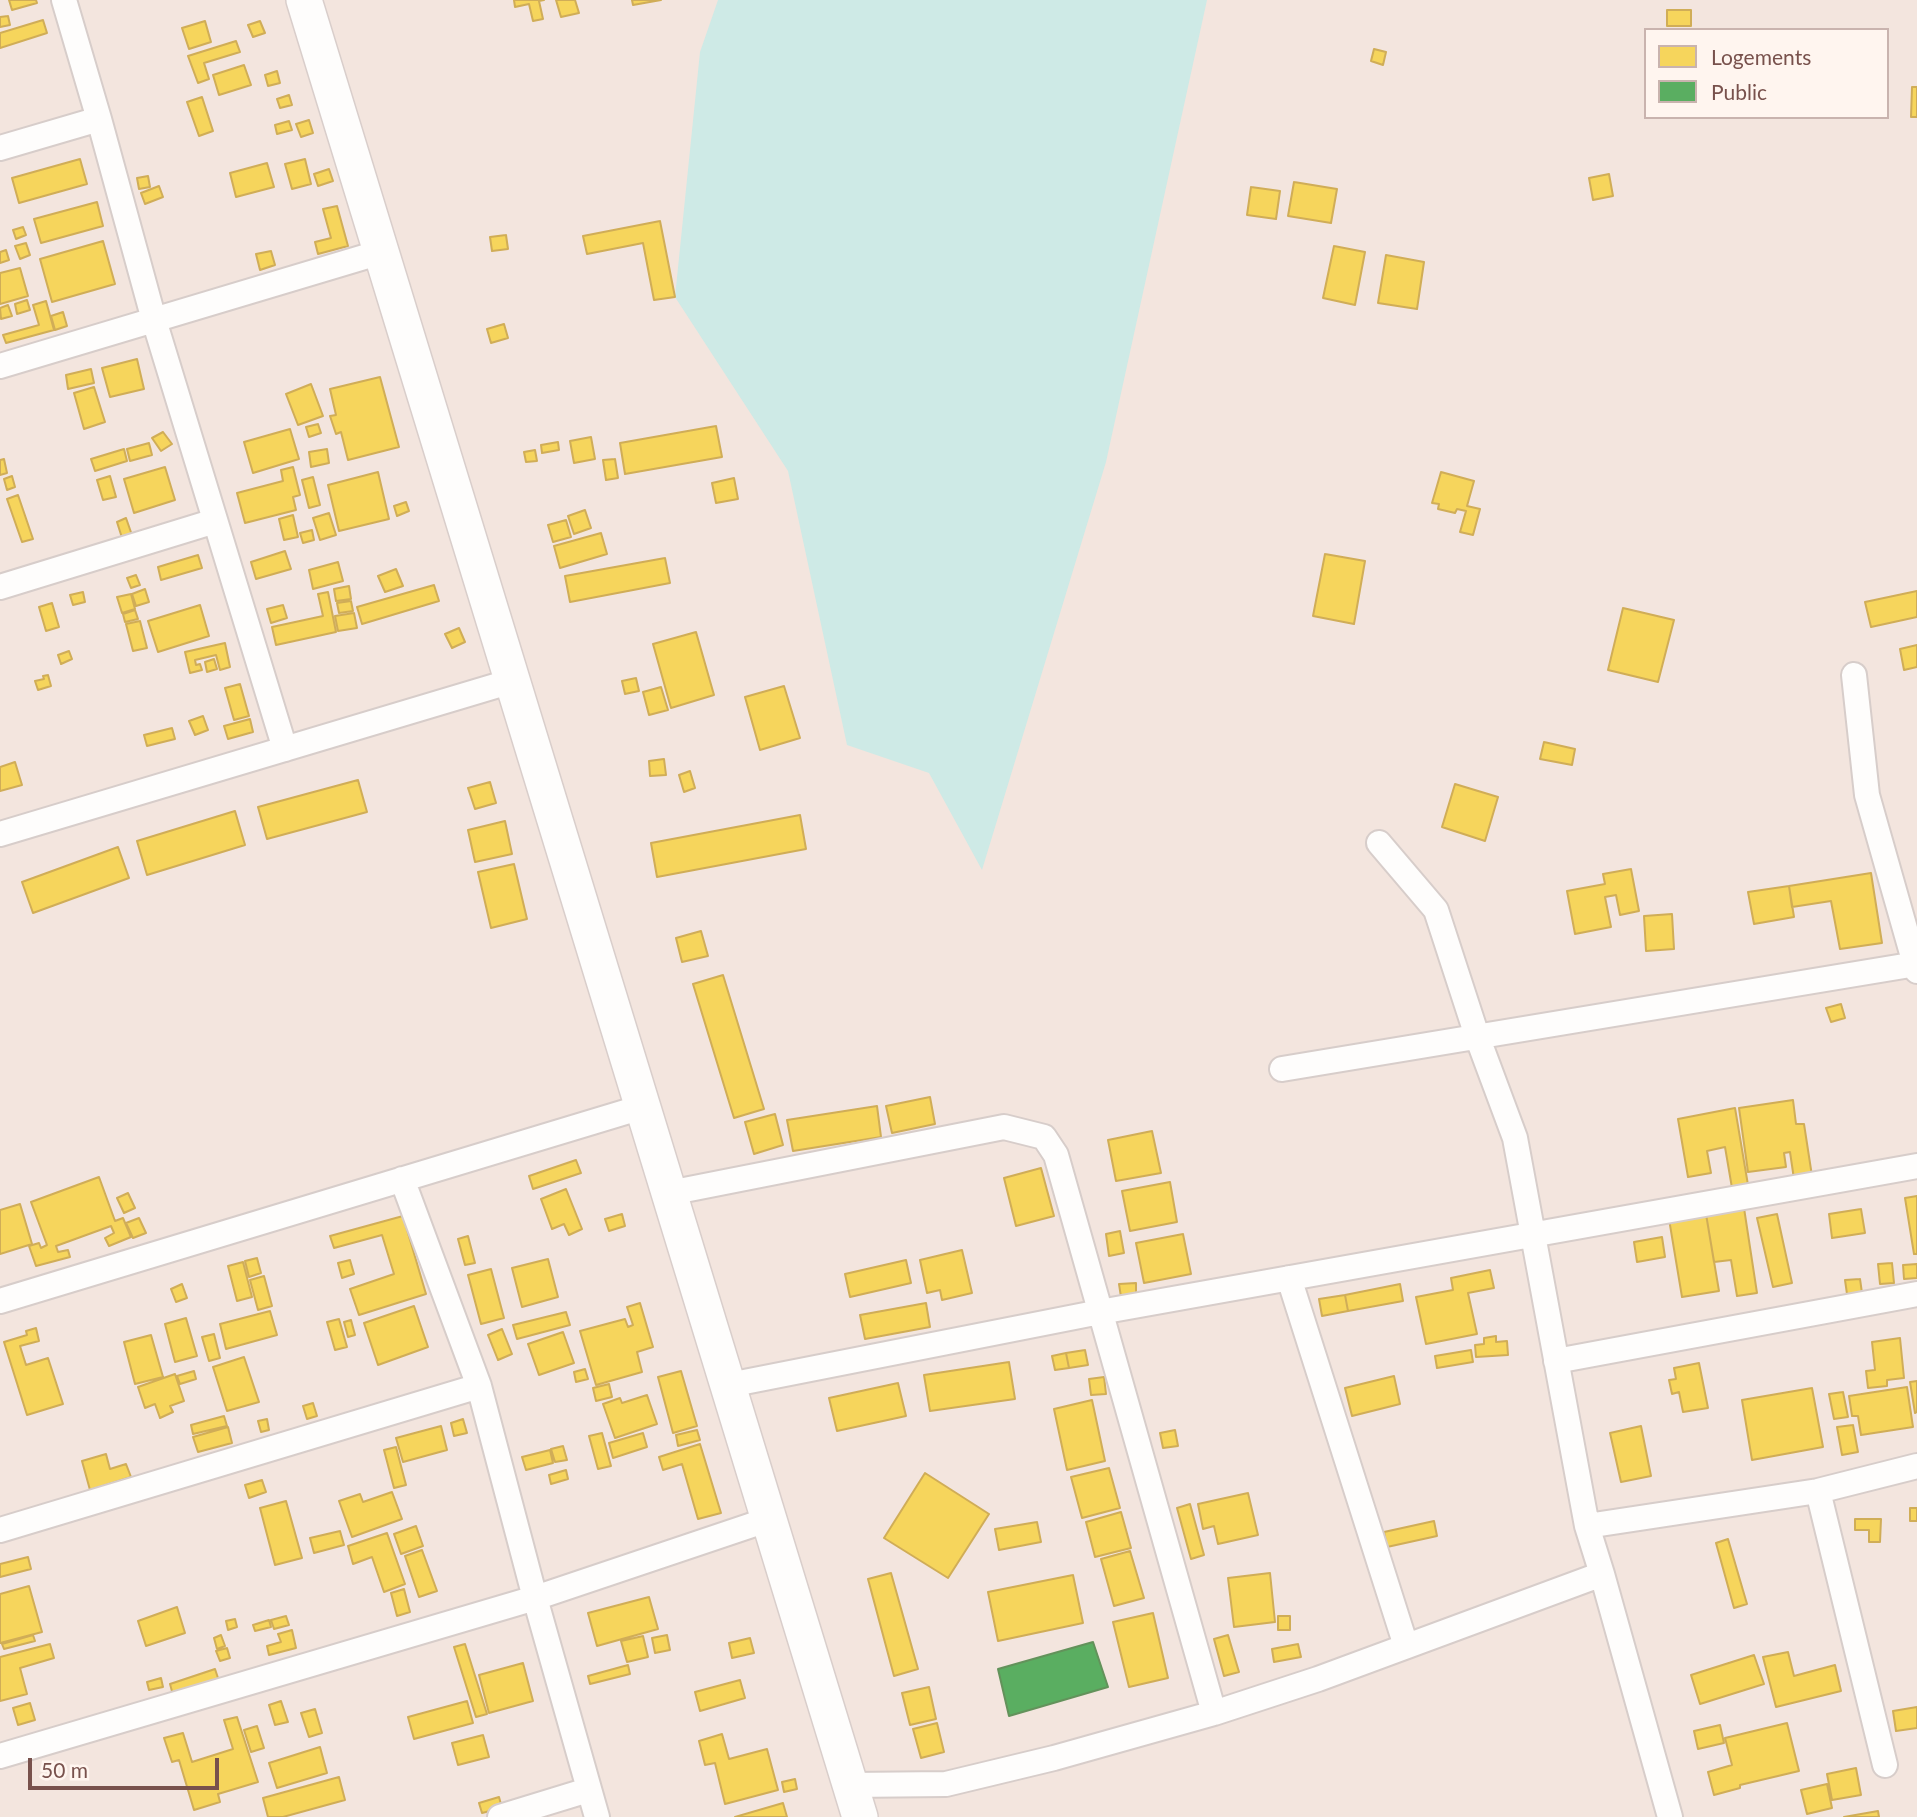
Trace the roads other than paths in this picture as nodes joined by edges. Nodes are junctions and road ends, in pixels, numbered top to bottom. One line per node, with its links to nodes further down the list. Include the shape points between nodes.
1 (64, 0): 3 (street)
2 (304, 0): 5 (street)
3 (99, 119): 4 (street); 6 (street)
4 (0, 148)
5 (381, 252): 6 (street); 11 (street)
6 (153, 320): 7 (street); 8 (street)
7 (0, 366)
8 (215, 521): 9 (street); 12 (street)
9 (0, 587)
10 (1854, 675): 15 (street, via 1867,795)
11 (512, 681): 12 (street); 18 (street)
12 (285, 749): 13 (street)
13 (0, 834)
14 (1379, 843): 16 (street, via 1436,910)
15 (1916, 967): 16 (street)
16 (1477, 1036): 17 (street); 22 (street, via 1515,1138)
17 (1282, 1069)
18 (642, 1107): 20 (street); 21 (street)
19 (1917, 1166): 22 (street)
20 (402, 1179): 25 (street); 29 (street)
21 (668, 1193): 26 (street, via 1004,1127 1023,1130 1044,1137 1056,1155); 28 (street)
22 (1532, 1235): 23 (street); 27 (street)
23 (1289, 1278): 26 (street); 37 (street)
24 (1917, 1294): 27 (street)
25 (0, 1301)
26 (1100, 1312): 28 (street); 38 (street)
27 (1556, 1361): 33 (street)
28 (729, 1385): 32 (street)
29 (479, 1386): 34 (street); 36 (street)
30 (1917, 1466): 31 (street)
31 (1818, 1491): 33 (street); 40 (street)
32 (770, 1520): 36 (street); 42 (street)
33 (1587, 1526): 35 (street)
34 (0, 1530)
35 (1602, 1574): 37 (street); 45 (street)
36 (535, 1598): 39 (street); 41 (street)
37 (1406, 1646): 38 (street)
38 (1214, 1713): 42 (street, via 1054,1758)
39 (0, 1756)
40 (1885, 1765)
41 (588, 1790): 43 (street); 44 (street)
42 (855, 1801)
43 (500, 1817)
44 (597, 1817)
45 (1670, 1817)

